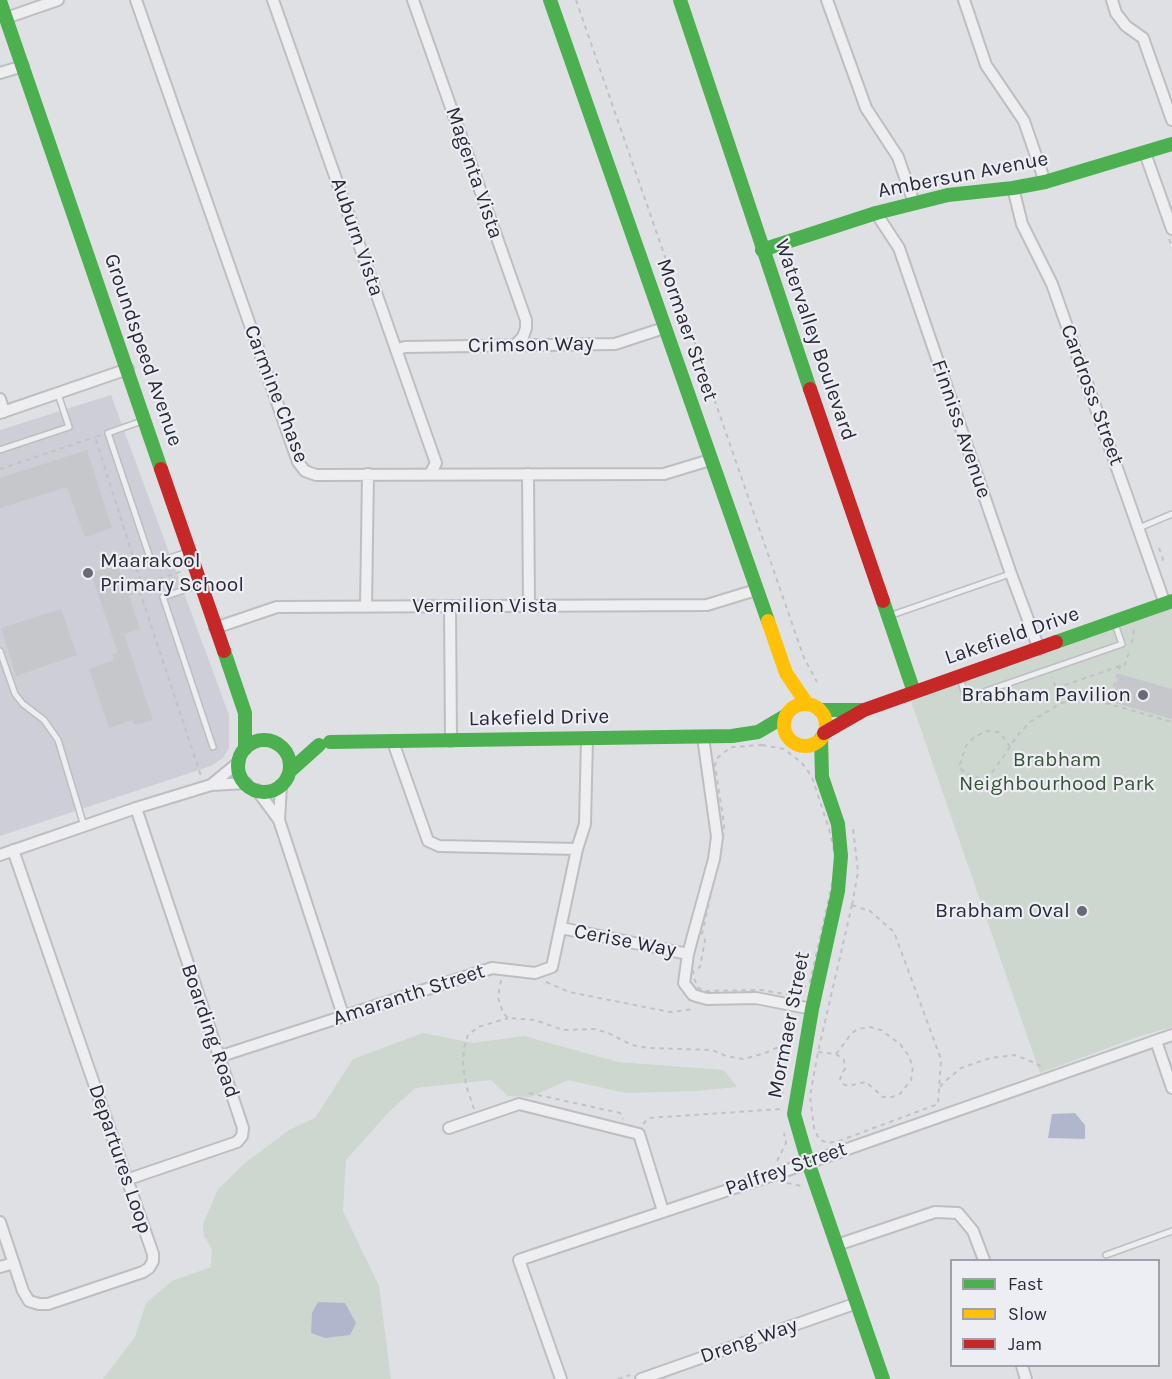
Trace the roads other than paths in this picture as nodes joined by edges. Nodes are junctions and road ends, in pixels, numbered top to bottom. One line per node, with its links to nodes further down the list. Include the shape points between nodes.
1 (58, 0): 11 (street)
2 (136, 0): 33 (street, Carmine Chase, via 298,462 305,471 316,475)
3 (273, 0): 25 (street, Auburn Vista)
4 (414, 0): 24 (street, Magenta Vista, via 526,320 523,337)
5 (550, 0): 23 (street, Mormaer Street)
6 (680, 0): 22 (street, Watervalley Boulevard)
7 (827, 0): 19 (street, via 866,108 898,157)
8 (964, 0): 17 (street, via 986,65 1024,121)
9 (1112, 0): 14 (street, via 1126,26 1143,38)
10 (0, 1): 11 (street, Groundspeed Avenue)
11 (6, 18): 12 (street, Groundspeed Avenue)
12 (22, 66): 13 (street); 26 (street, Groundspeed Avenue)
13 (0, 73)
14 (1172, 120)
15 (1172, 144): 16 (street, Ambersun Avenue)
16 (1145, 153): 17 (street, Ambersun Avenue); 21 (street)
17 (1045, 182): 18 (street, Ambersun Avenue)
18 (1013, 188): 19 (street, Ambersun Avenue); 37 (street, Cardross Street, via 1022,224 1052,284)
19 (914, 203): 20 (street, Ambersun Avenue)
20 (876, 213): 22 (street, Ambersun Avenue); 39 (street, Finniss Avenue, via 899,248)
21 (1172, 229)
22 (762, 250): 46 (street, Watervalley Boulevard)
23 (664, 328): 24 (street, Crimson Way, via 615,344); 32 (street, Mormaer Street)
24 (515, 345): 25 (street, Crimson Way)
25 (396, 350): 34 (street, Auburn Vista, via 436,463)
26 (128, 369): 27 (street); 30 (street, Groundspeed Avenue)
27 (58, 394): 29 (street); 31 (lane, via 69,426)
28 (0, 399): 29 (street)
29 (2, 412)
30 (144, 420): 38 (street, Groundspeed Avenue); 38 (lane, via 108,433 152,564)
31 (0, 450)
32 (710, 460): 35 (street, Carmine Chase, via 664,474); 41 (street, Mormaer Street)
33 (368, 474): 34 (street, Carmine Chase); 45 (street)
34 (430, 474): 35 (street, Carmine Chase)
35 (528, 474): 44 (street)
36 (1172, 514): 37 (lane)
37 (1139, 528): 42 (street, Cardross Street)
38 (189, 551): 40 (street, Groundspeed Avenue)
39 (1011, 574): 46 (lane); 49 (street, Finniss Avenue)
40 (201, 585): 48 (street, Groundspeed Avenue); 68 (lane, via 163,597)
41 (756, 590): 44 (street, Vermilion Vista, via 707,605); 51 (street, Mormaer Street)
42 (1168, 602): 47 (street, Lakefield Drive)
43 (450, 606): 44 (street, Vermilion Vista); 45 (street, Vermilion Vista); 64 (street)
44 (529, 606)
45 (366, 607): 48 (street, Vermilion Vista, via 277,607)
46 (887, 616): 53 (street, Watervalley Boulevard)
47 (1117, 627): 49 (street, Lakefield Drive); 52 (lane, via 1122,644 966,698)
48 (215, 628): 57 (street, Groundspeed Avenue)
49 (1039, 649): 52 (street, Lakefield Drive)
50 (0, 651): 79 (lane, via 15,694 44,720 58,740)
51 (786, 673): 54 (street, Mormaer Street); 58 (street, Mormaer Street)
52 (959, 676): 53 (street, Lakefield Drive)
53 (914, 692): 56 (street, Lakefield Drive)
54 (807, 704): 55 (street); 58 (street, via 797,704)
55 (820, 710): 56 (street, Lakefield Drive); 60 (street, via 826,722)
56 (864, 710): 60 (street, Lakefield Drive)
57 (244, 713): 63 (street, Groundspeed Avenue); 70 (street, Groundspeed Avenue)
58 (786, 714): 59 (street, Lakefield Drive); 66 (street, via 783,728)
59 (759, 732): 61 (street, Lakefield Drive); 66 (street, Lakefield Drive)
60 (823, 736): 66 (street, via 811,745); 73 (street, Mormaer Street)
61 (704, 737): 62 (street, Lakefield Drive); 84 (street, via 717,837)
62 (587, 739): 64 (street, Lakefield Drive); 80 (street, Amaranth Street, via 585,824)
63 (270, 740): 69 (street); 70 (street, via 254,742)
64 (451, 741): 65 (street, Lakefield Drive)
65 (393, 742): 67 (street, Lakefield Drive); 80 (street, via 428,841 439,846)
66 (794, 742): 73 (street, Mormaer Street)
67 (325, 743): 69 (street, Lakefield Drive); 72 (street)
68 (213, 747)
69 (284, 748): 72 (street)
70 (245, 749): 71 (street)
71 (239, 762): 75 (street); 76 (street, via 239,771)
72 (290, 771): 74 (street)
73 (822, 777): 85 (street, Mormaer Street, via 838,824 841,856 838,891)
74 (281, 785): 76 (street, via 265,791); 78 (street)
75 (208, 786): 76 (street); 77 (street)
76 (251, 787): 78 (street)
77 (136, 808): 79 (street); 89 (street, Boarding Road)
78 (279, 820): 86 (street)
79 (84, 826): 81 (street)
80 (577, 849): 83 (street, Amaranth Street)
81 (13, 850): 82 (street); 93 (street, Departures Loop)
82 (0, 855)
83 (561, 928): 84 (street, Cerise Way); 86 (street, Amaranth Street, via 552,967 535,973 492,968)
84 (688, 954): 85 (street, via 684,983 693,995 707,999 756,998)
85 (812, 1009): 92 (street, Mormaer Street, via 794,1114)
86 (343, 1016): 89 (street, Amaranth Street)
87 (1172, 1035): 88 (street, Palfrey Street)
88 (1156, 1041): 90 (street); 92 (street, Palfrey Street)
89 (218, 1057): 93 (street, Boarding Road, via 240,1118 242,1136 229,1146)
90 (1172, 1088)
91 (449, 1128): 94 (street, via 519,1104 639,1134)
92 (808, 1162): 94 (street, Palfrey Street); 97 (street, Mormaer Street)
93 (126, 1179): 100 (street, Departures Loop, via 153,1254 149,1268 39,1304 29,1301)
94 (663, 1210): 103 (street, Palfrey Street, via 519,1260)
95 (0, 1222): 100 (street, Departures Loop)
96 (1172, 1231): 98 (lane)
97 (837, 1245): 99 (street, via 935,1212 958,1213 973,1231); 102 (street, Mormaer Street)
98 (1106, 1255)
99 (984, 1259)
100 (14, 1263): 101 (street)
101 (0, 1267)
102 (857, 1303): 104 (street, Dreng Way); 105 (street, Mormaer Street)
103 (561, 1379)
104 (641, 1379)
105 (883, 1379)

